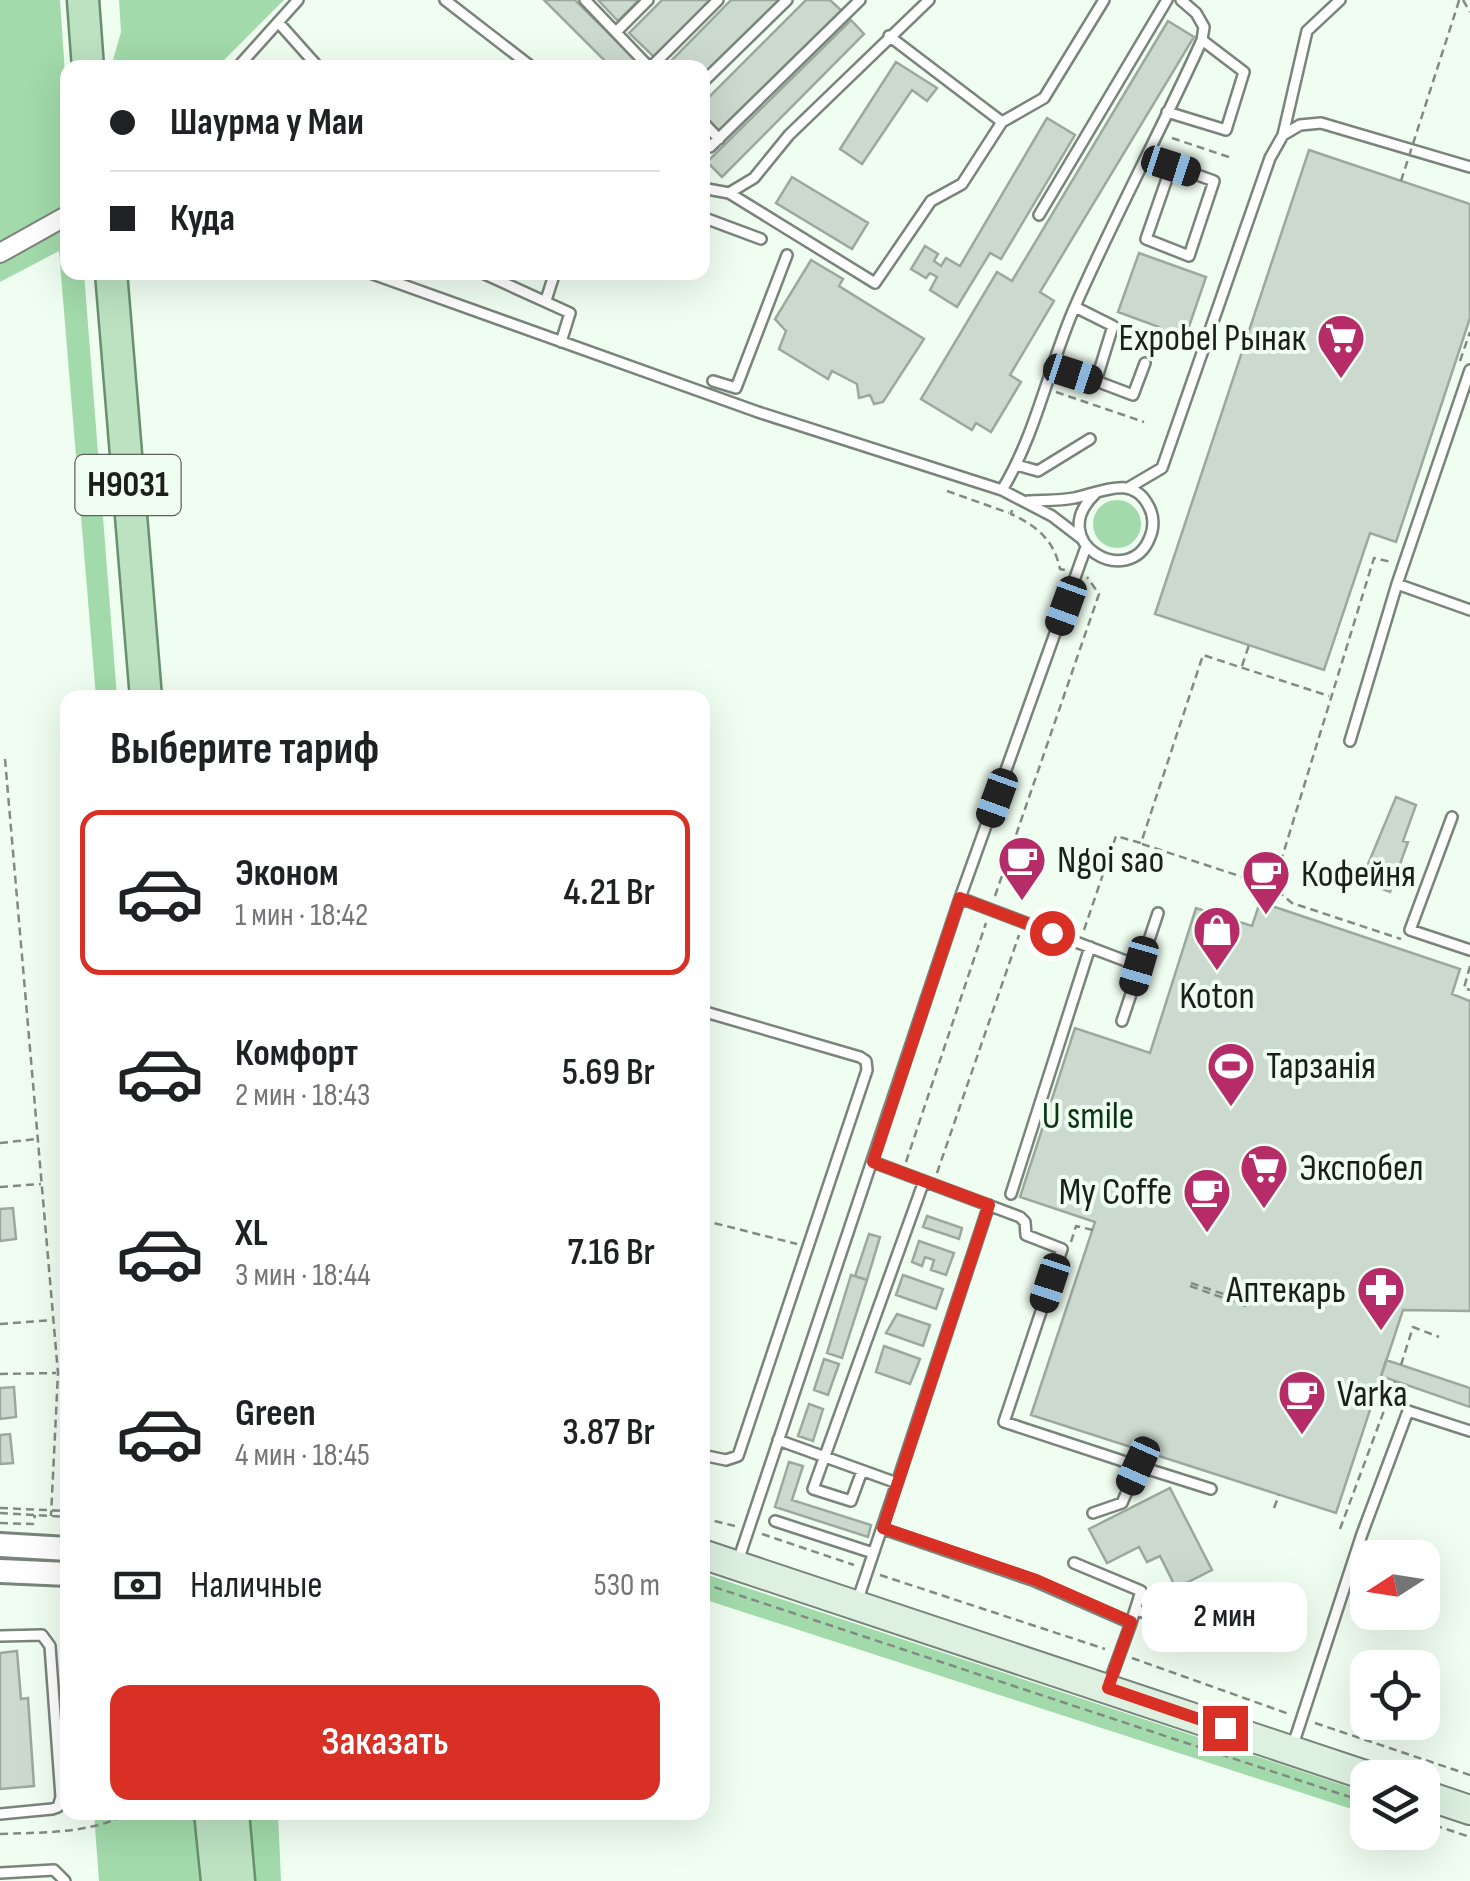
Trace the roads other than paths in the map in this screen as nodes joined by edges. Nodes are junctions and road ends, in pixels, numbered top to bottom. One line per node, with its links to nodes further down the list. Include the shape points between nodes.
1 (82, 0): 18 (main road)
2 (298, 0): 14 (lane)
3 (445, 0): 21 (lane)
4 (585, 0): 15 (lane)
5 (648, 0): 15 (lane)
6 (718, 0): 23 (lane)
7 (787, 0): 24 (lane)
8 (928, 0): 16 (lane)
9 (1104, 0): 26 (lane, via 1044,98)
10 (1167, 0): 36 (lane)
11 (1181, 0): 17 (lane, via 1204,27)
12 (1340, 0): 28 (lane, via 1307,32)
13 (855, 2): 29 (lane)
14 (278, 22): 19 (lane); 20 (lane)
15 (616, 32): 22 (lane)
16 (889, 36): 26 (lane); 35 (lane, via 754,178)
17 (1202, 40): 25 (lane); 25 (lane, via 1244,72 1226,130)
18 (87, 60)
19 (244, 60)
20 (312, 60)
21 (522, 60)
22 (642, 60)
23 (658, 60)
24 (710, 75)
25 (1167, 112): 31 (lane)
26 (1002, 122): 35 (lane, via 962,184 932,201 875,283)
27 (710, 130): 29 (lane)
28 (1283, 135): 33 (lane, via 1321,123); 57 (lane, via 1162,468)
29 (719, 138): 30 (lane)
30 (710, 147)
31 (1147, 156): 32 (lane); 48 (lane)
32 (1171, 166): 32 (lane, via 1214,180 1189,256 1146,239)
33 (1470, 167)
34 (710, 189): 35 (lane)
35 (729, 193)
36 (1040, 215)
37 (60, 219): 40 (street)
38 (710, 220): 39 (lane)
39 (760, 240)
40 (0, 253)
41 (787, 256): 53 (lane, via 736,388)
42 (95, 280): 64 (main road, Н9031)
43 (112, 280): 65 (main road, Н9031)
44 (389, 280): 49 (lane)
45 (499, 280): 47 (lane)
46 (552, 280): 47 (lane)
47 (546, 300): 49 (lane, via 570,314)
48 (1075, 308): 51 (lane); 54 (lane, via 1113,326)
49 (561, 342): 58 (lane)
50 (1145, 364): 54 (lane, via 1134,395)
51 (1050, 366): 54 (lane); 56 (lane)
52 (1470, 370): 62 (lane)
53 (713, 381)
54 (1096, 382)
55 (1090, 439): 56 (lane, via 1038,472)
56 (1017, 466): 58 (lane)
57 (1128, 488): 59 (lane); 61 (lane, via 1148,504 1153,518 1145,548 1112,561)
58 (1002, 490): 60 (lane)
59 (1096, 493): 60 (lane); 61 (lane, via 1079,522)
60 (1020, 500): 61 (lane)
61 (1084, 543): 68 (lane)
62 (1398, 584): 63 (lane); 66 (lane)
63 (1470, 610)
64 (126, 690)
65 (145, 690)
66 (1350, 741)
67 (1452, 817): 71 (lane, via 1410,930)
68 (960, 898): 70 (lane); 75 (lane)
69 (1158, 912): 72 (lane)
70 (1090, 947): 72 (lane); 77 (lane)
71 (1470, 950)
72 (1139, 966): 74 (lane)
73 (710, 1013): 81 (lane, via 866,1061 868,1070 738,1456)
74 (1122, 1022)
75 (873, 1162): 76 (lane); 80 (lane)
76 (928, 1182): 78 (lane); 82 (lane)
77 (1011, 1194)
78 (989, 1205): 83 (lane, via 1020,1217 1026,1235 1062,1248 1004,1422); 85 (lane)
79 (1470, 1431): 106 (lane, via 1408,1411)
80 (778, 1440): 82 (lane); 95 (lane)
81 (710, 1457)
82 (824, 1458): 84 (lane); 84 (lane, via 813,1489 850,1501)
83 (1138, 1466): 86 (lane); 87 (lane, via 1122,1503)
84 (862, 1471): 85 (lane)
85 (897, 1483): 89 (lane)
86 (1211, 1489)
87 (1092, 1513)
88 (775, 1522): 92 (lane)
89 (883, 1528): 92 (lane); 102 (lane, via 1036,1580)
90 (0, 1545): 91 (street)
91 (60, 1549)
92 (872, 1553): 99 (lane)
93 (710, 1556): 95 (main road)
94 (1074, 1563): 100 (lane, via 1142,1591)
95 (737, 1564): 99 (main road)
96 (0, 1571): 97 (street)
97 (60, 1574)
98 (1180, 1600): 101 (lane)
99 (856, 1604): 105 (main road)
100 (1135, 1610): 101 (lane); 102 (lane)
101 (1170, 1620): 104 (lane)
102 (1131, 1622): 105 (lane)
103 (0, 1636): 108 (lane, via 42,1635 50,1646)
104 (1167, 1638)
105 (1108, 1688): 106 (main road)
106 (1291, 1750): 107 (main road)
107 (1350, 1770)
108 (60, 1783)
109 (60, 1800): 112 (lane, via 52,1809)
110 (1440, 1800): 111 (main road)
111 (1470, 1810)
112 (0, 1814)
113 (211, 1820): 117 (main road)
114 (234, 1820): 118 (main road)
115 (0, 1873): 116 (lane, via 54,1870)
116 (65, 1881)
117 (217, 1881)
118 (239, 1881)

